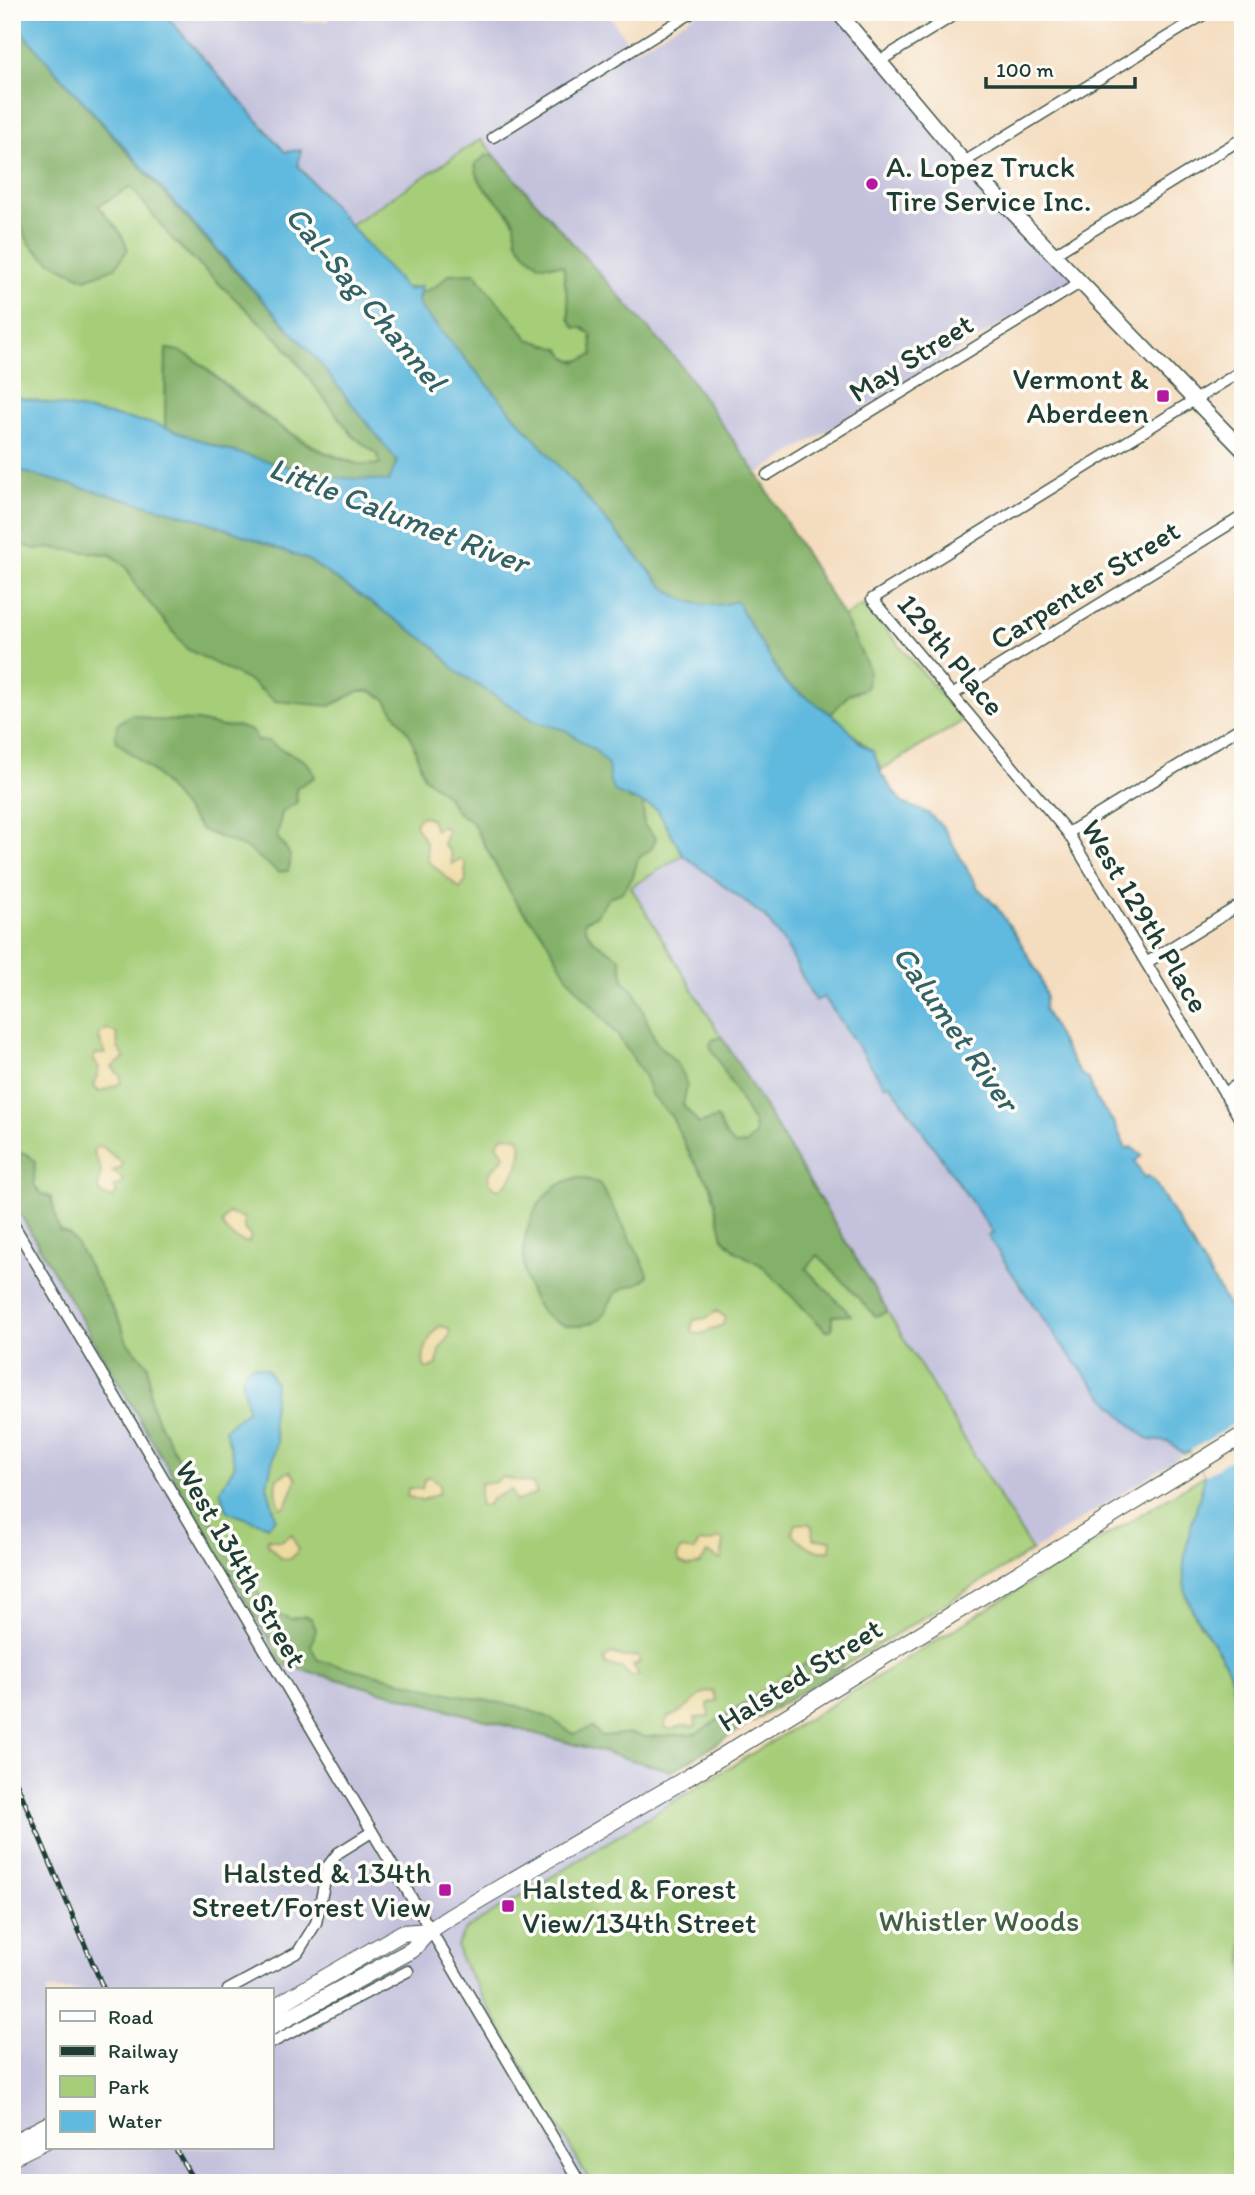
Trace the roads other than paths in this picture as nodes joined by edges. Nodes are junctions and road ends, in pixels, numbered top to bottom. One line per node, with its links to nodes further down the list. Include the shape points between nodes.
1 (693, 12): 6 (street)
2 (838, 12): 5 (street)
3 (959, 12): 5 (street)
4 (1208, 12): 8 (street)
5 (878, 62): 8 (street)
6 (494, 137)
7 (1243, 138): 9 (street)
8 (964, 162): 9 (street)
9 (1053, 256): 10 (street)
10 (1080, 284): 12 (street); 14 (street, May Street)
11 (1243, 370): 12 (street)
12 (1195, 400): 13 (street); 16 (street, 129th Place, via 872,599)
13 (1243, 450)
14 (767, 475)
15 (1243, 516): 16 (street, Carpenter Street)
16 (953, 695): 18 (street, 129th Place)
17 (1243, 726): 19 (street)
18 (992, 743): 19 (street, West 129th Place)
19 (1068, 833): 21 (street, West 129th Place)
20 (1243, 903): 21 (street)
21 (1146, 963): 23 (street, West 129th Place)
22 (1243, 1081): 23 (street)
23 (1224, 1093): 24 (street, West 129th Place)
24 (1243, 1124)
25 (12, 1222): 27 (street, West 134th Street)
26 (1243, 1435): 28 (main road, Halsted Street, via 687,1778)
27 (370, 1833): 28 (street, West 134th Street); 30 (street, via 338,1853 328,1866 316,1923 298,1952)
28 (429, 1931): 31 (main road, Halsted Street, via 402,1933); 32 (main road, Halsted Street, via 412,1950); 38 (street, West 134th Street)
29 (408, 1970): 33 (street)
30 (232, 1988)
31 (273, 2008)
32 (273, 2025)
33 (273, 2042)
34 (46, 2126): 36 (main road)
35 (46, 2140): 37 (main road)
36 (12, 2143)
37 (12, 2157)
38 (580, 2183)

